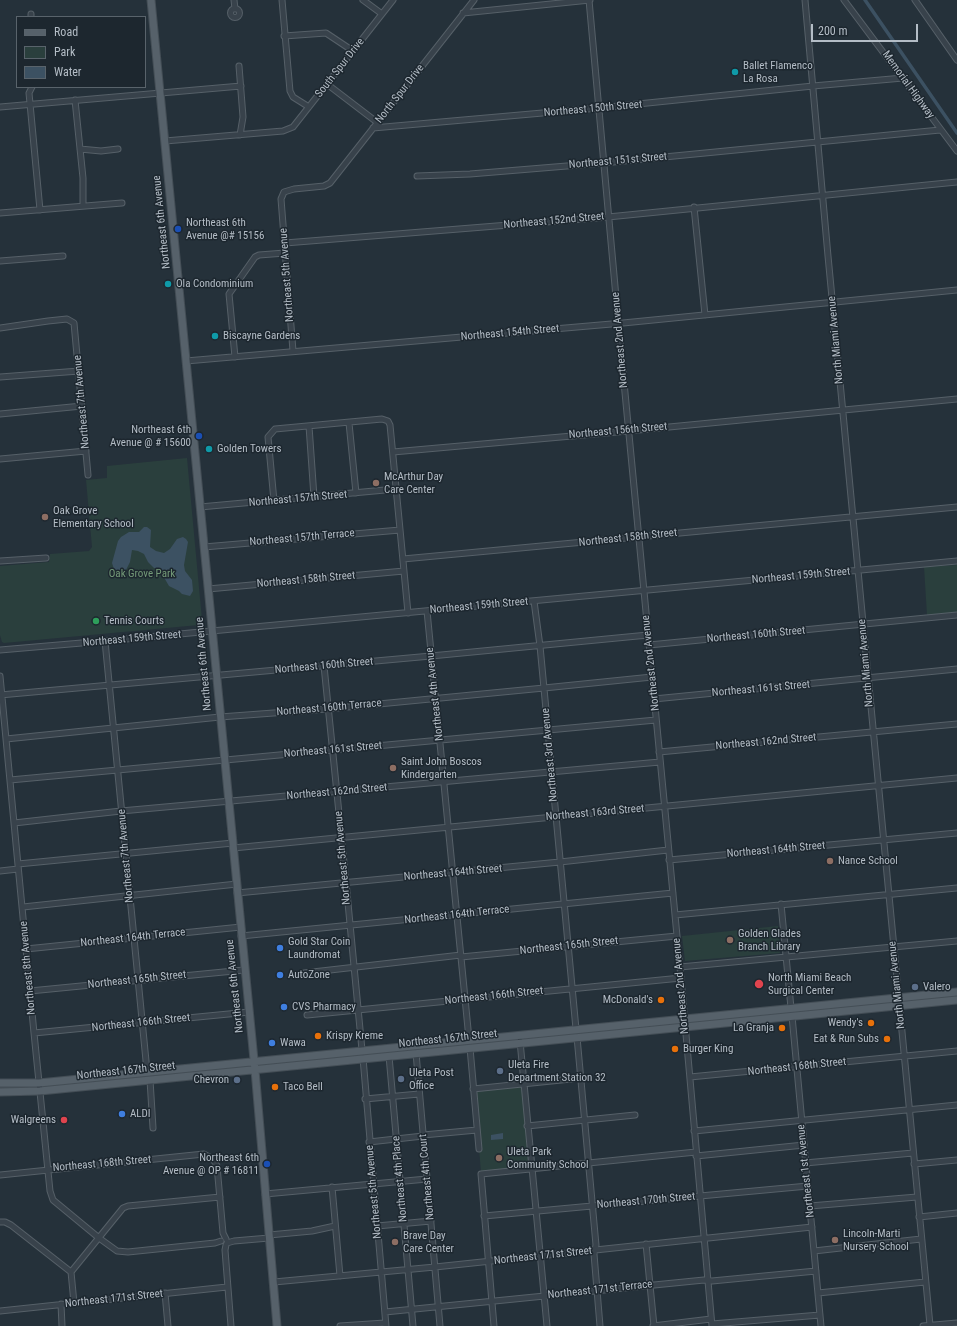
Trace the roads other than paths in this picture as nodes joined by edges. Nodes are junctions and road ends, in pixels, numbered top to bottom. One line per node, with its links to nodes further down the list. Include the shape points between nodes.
1 (151, 0): 24 (main road, Northeast 6th Avenue)
2 (234, 0): 12 (street)
3 (282, 0): 15 (street)
4 (363, 0): 14 (street)
5 (393, 0): 14 (street, South Spur Drive)
6 (474, 0): 13 (street, North Spur Drive)
7 (589, 0): 11 (street); 29 (street, Northeast 2nd Avenue)
8 (805, 0): 22 (street, North Miami Avenue)
9 (844, 0): 19 (street, Memorial Highway)
10 (915, 0): 17 (street)
11 (525, 3): 13 (street)
12 (235, 9)
13 (463, 13): 30 (street, North Spur Drive)
14 (382, 14): 16 (street, South Spur Drive)
15 (284, 36): 16 (street, via 326,33); 28 (street, via 290,91 293,97)
16 (352, 51): 20 (street, South Spur Drive)
17 (957, 60)
18 (239, 66): 21 (street)
19 (904, 78): 22 (street, Northeast 150th Street); 32 (street, Memorial Highway)
20 (327, 84): 28 (street, South Spur Drive); 30 (street)
21 (241, 86): 24 (street); 33 (street, via 243,117)
22 (813, 86): 29 (street, Northeast 150th Street); 35 (street, North Miami Avenue)
23 (32, 88): 26 (street, via 29,93)
24 (160, 93): 25 (street); 34 (main road, Northeast 6th Avenue)
25 (75, 100): 26 (street); 36 (street)
26 (30, 104): 27 (street); 47 (street)
27 (0, 107)
28 (309, 107): 33 (street, South Spur Drive, via 294,127 283,131)
29 (599, 108): 31 (street, Northeast 150th Street); 39 (street, Northeast 2nd Avenue)
30 (378, 123): 31 (street, North Spur Drive)
31 (373, 128): 43 (street, North Spur Drive, via 330,183 284,192)
32 (940, 130): 35 (street, Northeast 151st Street); 38 (street, Memorial Highway)
33 (240, 135): 34 (street)
34 (165, 141): 61 (main road, Northeast 6th Avenue)
35 (818, 142): 39 (street, Northeast 151st Street); 42 (street, North Miami Avenue)
36 (80, 149): 37 (street); 45 (street)
37 (118, 149)
38 (957, 151)
39 (604, 163): 40 (street, Northeast 151st Street); 49 (street, Northeast 2nd Avenue)
40 (417, 176)
41 (957, 182): 42 (street, Northeast 152nd Street)
42 (822, 196): 46 (street, Northeast 152nd Street); 55 (street, North Miami Avenue)
43 (281, 199): 50 (street, Northeast 5th Avenue)
44 (122, 203): 45 (street)
45 (83, 206): 47 (street)
46 (694, 208): 49 (street, Northeast 152nd Street); 56 (street)
47 (40, 210): 48 (street)
48 (0, 213)
49 (608, 216): 50 (street, Northeast 152nd Street); 57 (street, Northeast 2nd Avenue)
50 (285, 243): 51 (street, Northeast 5th Avenue)
51 (286, 253): 59 (street, Northeast 5th Avenue); 60 (street, via 255,257 229,294)
52 (63, 256): 53 (street)
53 (0, 261)
54 (957, 290): 55 (street, Northeast 154th Street)
55 (833, 303): 56 (street, Northeast 154th Street); 66 (street, North Miami Avenue)
56 (705, 315): 57 (street, Northeast 154th Street)
57 (618, 324): 59 (street, Northeast 154th Street); 70 (street, Northeast 2nd Avenue)
58 (0, 328): 62 (street, Northeast 7th Avenue, via 67,319 74,324)
59 (293, 351): 60 (street, Northeast 154th Street)
60 (234, 357): 61 (street, Northeast 154th Street)
61 (186, 361): 79 (main road, Northeast 6th Avenue)
62 (79, 371): 63 (street); 65 (street, Northeast 7th Avenue)
63 (0, 377)
64 (957, 399): 66 (street, Northeast 156th Street)
65 (82, 406): 67 (street); 71 (street, Northeast 7th Avenue)
66 (843, 410): 70 (street, Northeast 156th Street); 81 (street, North Miami Avenue)
67 (0, 414)
68 (349, 423): 69 (street); 72 (street, via 382,419 388,421); 76 (street)
69 (308, 426): 77 (street); 78 (street, via 275,429 268,437)
70 (628, 431): 72 (street, Northeast 156th Street); 83 (street, Northeast 2nd Avenue)
71 (86, 451): 73 (street); 74 (street, Northeast 7th Avenue)
72 (393, 452): 75 (street)
73 (0, 459)
74 (88, 475)
75 (396, 489): 76 (street, Northeast 157th Street); 82 (street)
76 (356, 493): 77 (street, Northeast 157th Street)
77 (314, 497): 78 (street, Northeast 157th Street)
78 (274, 501): 79 (street, Northeast 157th Street)
79 (200, 507): 84 (main road, Northeast 6th Avenue)
80 (957, 507): 81 (street, Northeast 158th Street)
81 (853, 517): 83 (street, Northeast 158th Street); 89 (street, North Miami Avenue)
82 (400, 530): 84 (street, Northeast 157th Terrace); 86 (street)
83 (639, 538): 86 (street, Northeast 158th Street); 92 (street, Northeast 2nd Avenue)
84 (204, 547): 91 (main road, Northeast 6th Avenue)
85 (46, 558): 87 (street)
86 (403, 559): 90 (street)
87 (0, 561)
88 (957, 561): 89 (street, Northeast 159th Street)
89 (858, 570): 92 (street, Northeast 159th Street); 97 (street, North Miami Avenue)
90 (404, 571): 91 (street, Northeast 158th Street); 95 (street)
91 (208, 589): 98 (main road, Northeast 6th Avenue)
92 (644, 591): 93 (street, Northeast 159th Street); 99 (street, Northeast 2nd Avenue)
93 (534, 601): 94 (street, Northeast 159th Street); 102 (street, Northeast 3rd Avenue)
94 (427, 611): 95 (street, Northeast 159th Street); 104 (street, Northeast 4th Avenue)
95 (408, 613): 98 (street, Northeast 159th Street)
96 (957, 615): 97 (street, Northeast 160th Street)
97 (863, 624): 101 (street, Northeast 160th Street); 110 (street, North Miami Avenue)
98 (212, 631): 100 (street, Northeast 159th Street); 107 (main road, Northeast 6th Avenue)
99 (648, 634): 101 (street, Northeast 2nd Avenue); 102 (street, Northeast 160th Street)
100 (105, 641): 103 (street, Northeast 159th Street); 111 (street, Northeast 7th Avenue)
101 (649, 645): 109 (street, Northeast 2nd Avenue)
102 (540, 646): 104 (street, Northeast 160th Street); 112 (street, Northeast 3rd Avenue)
103 (0, 650)
104 (431, 656): 105 (street, Northeast 160th Street); 114 (street, Northeast 4th Avenue)
105 (324, 666): 107 (street, Northeast 160th Street); 116 (street, Northeast 5th Avenue)
106 (957, 669): 110 (street, Northeast 161st Street)
107 (216, 675): 111 (street, Northeast 160th Street); 117 (main road, Northeast 6th Avenue)
108 (0, 676): 113 (street, Northeast 8th Avenue)
109 (652, 677): 112 (street, Northeast 160th Terrace); 115 (street, Northeast 2nd Avenue)
110 (868, 678): 115 (street, Northeast 161st Street); 122 (street, North Miami Avenue)
111 (109, 685): 113 (street, Northeast 160th Street); 120 (street, Northeast 7th Avenue)
112 (544, 688): 114 (street, Northeast 160th Terrace); 121 (street, Northeast 3rd Avenue)
113 (1, 695): 123 (street, Northeast 8th Avenue)
114 (436, 699): 116 (street, Northeast 160th Terrace); 124 (street, Northeast 4th Avenue)
115 (654, 699): 118 (street, Northeast 2nd Avenue)
116 (327, 709): 117 (street, Northeast 160th Terrace); 125 (street, Northeast 5th Avenue)
117 (220, 717): 120 (street, Northeast 160th Terrace); 127 (main road, Northeast 6th Avenue)
118 (656, 720): 121 (street, Northeast 161st Street); 126 (street, Northeast 2nd Avenue)
119 (957, 724): 122 (street, Northeast 162nd Street)
120 (114, 727): 123 (street, Northeast 160th Terrace); 129 (street, Northeast 7th Avenue)
121 (548, 731): 124 (street, Northeast 161st Street); 130 (street, Northeast 3rd Avenue)
122 (873, 732): 126 (street, Northeast 162nd Street); 134 (street, North Miami Avenue)
123 (6, 739): 132 (street, Northeast 8th Avenue)
124 (440, 741): 125 (street, Northeast 161st Street); 133 (street, Northeast 4th Avenue)
125 (333, 750): 127 (street, Northeast 161st Street); 135 (street, Northeast 5th Avenue)
126 (659, 752): 128 (street, Northeast 2nd Avenue)
127 (224, 760): 129 (street, Northeast 161st Street); 136 (main road, Northeast 6th Avenue)
128 (660, 762): 130 (street, Northeast 162nd Street); 137 (street, Northeast 2nd Avenue)
129 (117, 769): 132 (street, Northeast 161st Street); 138 (street, Northeast 7th Avenue)
130 (552, 773): 133 (street, Northeast 162nd Street); 139 (street, Northeast 3rd Avenue)
131 (957, 778): 134 (street, Northeast 163rd Street)
132 (10, 780): 140 (street, Northeast 8th Avenue)
133 (444, 783): 135 (street, Northeast 162nd Street); 141 (street, Northeast 4th Avenue)
134 (878, 786): 137 (street, Northeast 163rd Street); 144 (street, North Miami Avenue)
135 (337, 793): 136 (street, Northeast 162nd Street); 143 (street, Northeast 5th Avenue)
136 (228, 802): 138 (street, Northeast 162nd Street); 145 (main road, Northeast 6th Avenue)
137 (664, 807): 139 (street, Northeast 163rd Street); 146 (street, Northeast 2nd Avenue)
138 (121, 811): 140 (street, Northeast 162nd Street); 147 (street, Northeast 7th Avenue)
139 (556, 817): 141 (street, Northeast 163rd Street); 149 (street, Northeast 3rd Avenue)
140 (14, 823): 150 (street, Northeast 8th Avenue)
141 (448, 827): 143 (street, Northeast 163rd Street); 152 (street, Northeast 4th Avenue)
142 (957, 833): 144 (street, Northeast 164th Street)
143 (341, 838): 145 (street, Northeast 163rd Street); 153 (street, Northeast 5th Avenue)
144 (883, 840): 148 (street, Northeast 164th Street); 158 (street, North Miami Avenue)
145 (233, 846): 147 (street, Northeast 163rd Street); 154 (main road, Northeast 6th Avenue)
146 (668, 850): 148 (street, Northeast 2nd Avenue); 149 (street, Northeast 164th Street)
147 (125, 854): 150 (street, Northeast 163rd Street); 159 (street, Northeast 7th Avenue)
148 (669, 860): 157 (street, Northeast 2nd Avenue)
149 (560, 862): 152 (street, Northeast 164th Street); 160 (street, Northeast 3rd Avenue)
150 (18, 867): 151 (street, Northeast 163rd Street); 162 (street, Northeast 8th Avenue)
151 (0, 871)
152 (452, 873): 153 (street, Northeast 164th Street); 163 (street, Northeast 4th Avenue)
153 (346, 882): 156 (street, Northeast 164th Street); 165 (street, Northeast 5th Avenue)
154 (237, 884): 156 (main road, Northeast 6th Avenue); 159 (street)
155 (957, 888): 158 (street)
156 (237, 893): 166 (main road, Northeast 6th Avenue)
157 (673, 893): 160 (street, Northeast 164th Terrace); 164 (street, Northeast 2nd Avenue)
158 (888, 894): 161 (street); 172 (street, North Miami Avenue)
159 (129, 896): 162 (street); 169 (street, Northeast 7th Avenue)
160 (564, 904): 163 (street, Northeast 164th Terrace); 171 (street, Northeast 3rd Avenue)
161 (781, 904): 164 (street); 175 (street)
162 (23, 907): 173 (street, Northeast 8th Avenue)
163 (457, 915): 165 (street, Northeast 164th Terrace); 174 (street, Northeast 4th Avenue)
164 (675, 915): 168 (street, Northeast 2nd Avenue)
165 (349, 925): 167 (street, Northeast 164th Terrace); 176 (street, Northeast 5th Avenue)
166 (240, 927): 167 (main road, Northeast 6th Avenue); 169 (street, Northeast 164th Terrace)
167 (241, 936): 178 (main road, Northeast 6th Avenue)
168 (677, 936): 171 (street, Northeast 165th Street); 177 (street, Northeast 2nd Avenue)
169 (133, 938): 173 (street, Northeast 164th Terrace); 181 (street, Northeast 7th Avenue)
170 (957, 942): 172 (street)
171 (568, 946): 174 (street, Northeast 165th Street); 182 (street, Northeast 3rd Avenue)
172 (893, 947): 175 (street); 185 (street, North Miami Avenue)
173 (26, 949): 183 (street, Northeast 8th Avenue)
174 (461, 956): 176 (street, Northeast 165th Street); 186 (street, Northeast 4th Avenue)
175 (786, 957): 177 (street); 190 (street)
176 (353, 967): 179 (street, Northeast 165th Street); 191 (street, Northeast 5th Avenue)
177 (680, 967): 180 (street, Northeast 2nd Avenue)
178 (244, 970): 181 (street, Northeast 165th Street); 192 (main road, Northeast 6th Avenue)
179 (304, 973)
180 (681, 978): 182 (street, Northeast 166th Street); 196 (street, Northeast 2nd Avenue)
181 (138, 980): 183 (street, Northeast 165th Street); 197 (street, Northeast 7th Avenue)
182 (573, 988): 186 (street, Northeast 166th Street); 200 (street, Northeast 3rd Avenue)
183 (30, 991): 201 (street, Northeast 8th Avenue)
184 (957, 992): 185 (main road, Northeast 167th Street)
185 (898, 998): 188 (street, North Miami Avenue); 189 (main road, Northeast 167th Street)
186 (465, 999): 191 (street, Northeast 166th Street); 206 (street, Northeast 4th Avenue)
187 (957, 1000): 188 (main road, Northeast 167th Street)
188 (899, 1006): 194 (main road, Northeast 167th Street); 215 (street, North Miami Avenue)
189 (802, 1007): 190 (main road, Northeast 167th Street); 194 (main road)
190 (791, 1008): 195 (main road); 196 (main road, Northeast 167th Street)
191 (357, 1010): 193 (street, Northeast 166th Street); 211 (street, Northeast 5th Avenue)
192 (248, 1012): 197 (street, Northeast 166th Street); 218 (main road, Northeast 6th Avenue)
193 (307, 1015)
194 (792, 1016): 195 (main road, Northeast 167th Street); 219 (street, Northeast 1st Avenue)
195 (778, 1017): 198 (main road, Northeast 167th Street)
196 (684, 1018): 198 (street, Northeast 2nd Avenue); 199 (main road, Northeast 167th Street)
197 (142, 1023): 201 (street, Northeast 166th Street); 222 (street, Northeast 7th Avenue)
198 (685, 1026): 203 (main road, Northeast 167th Street); 223 (street, Northeast 2nd Avenue)
199 (592, 1027): 200 (main road, Northeast 167th Street); 203 (main road)
200 (576, 1029): 202 (main road, Northeast 167th Street); 205 (main road)
201 (34, 1033): 228 (street, Northeast 8th Avenue)
202 (519, 1034): 204 (main road, Northeast 167th Street); 207 (street)
203 (577, 1037): 205 (main road, Northeast 167th Street); 224 (street)
204 (484, 1038): 206 (main road, Northeast 167th Street); 208 (main road, via 473,1043)
205 (564, 1038): 207 (main road, Northeast 167th Street)
206 (469, 1039): 209 (main road, Northeast 167th Street); 210 (main road)
207 (520, 1043): 208 (main road, Northeast 167th Street); 229 (street)
208 (470, 1048): 210 (main road, Northeast 167th Street); 230 (street)
209 (374, 1049): 211 (main road, Northeast 167th Street); 216 (main road)
210 (458, 1049): 213 (main road, Northeast 167th Street)
211 (362, 1050): 217 (main road); 218 (main road, Northeast 167th Street)
212 (957, 1051): 215 (street, Northeast 168th Street)
213 (416, 1053): 214 (main road, Northeast 167th Street); 233 (street, Northeast 4th Court)
214 (389, 1056): 216 (main road, Northeast 167th Street); 234 (street, Northeast 4th Place)
215 (904, 1056): 219 (street, Northeast 168th Street); 237 (street, North Miami Avenue)
216 (363, 1058): 217 (main road, Northeast 167th Street); 235 (street, Northeast 5th Avenue)
217 (350, 1060): 221 (main road, Northeast 167th Street)
218 (254, 1061): 220 (main road, Northeast 167th Street); 221 (main road, Northeast 6th Avenue)
219 (796, 1067): 223 (street, Northeast 168th Street); 240 (street, Northeast 1st Avenue)
220 (165, 1070): 222 (main road, Northeast 167th Street); 225 (main road)
221 (255, 1070): 225 (main road, Northeast 167th Street); 264 (main road, Northeast 6th Avenue)
222 (147, 1071): 226 (main road); 228 (main road, Northeast 167th Street)
223 (690, 1077): 244 (street, Northeast 2nd Avenue)
224 (581, 1078): 229 (street); 239 (street)
225 (150, 1080): 226 (main road, Northeast 167th Street); 242 (street)
226 (140, 1081): 231 (main road, Northeast 167th Street)
227 (0, 1083): 228 (main road, Northeast 167th Street)
228 (39, 1083): 231 (street, Northeast 8th Avenue)
229 (524, 1084): 230 (street); 241 (street)
230 (473, 1089): 243 (street)
231 (40, 1091): 232 (main road, Northeast 167th Street); 257 (street, Northeast 8th Avenue)
232 (0, 1092)
233 (419, 1094): 234 (street); 245 (street, Northeast 4th Court)
234 (392, 1096): 235 (street); 246 (street, Northeast 4th Place)
235 (365, 1099): 247 (street, Northeast 5th Avenue)
236 (957, 1105): 237 (street)
237 (909, 1109): 240 (street); 250 (street, North Miami Avenue)
238 (635, 1115): 239 (street)
239 (585, 1120): 241 (street); 253 (street)
240 (801, 1120): 244 (street); 248 (street, Northeast 1st Avenue)
241 (527, 1126): 256 (street)
242 (153, 1128)
243 (477, 1130): 245 (street); 249 (street)
244 (694, 1130): 251 (street, Northeast 2nd Avenue)
245 (423, 1135): 246 (street); 259 (street, Northeast 4th Court)
246 (396, 1139): 247 (street); 260 (street, Northeast 4th Place)
247 (369, 1142): 261 (street, Northeast 5th Avenue)
248 (804, 1145): 251 (street); 254 (street, Northeast 1st Avenue)
249 (479, 1150)
250 (913, 1152): 254 (street); 255 (street, North Miami Avenue)
251 (696, 1154): 253 (street); 265 (street, Northeast 2nd Avenue)
252 (957, 1160): 255 (street)
253 (589, 1163): 256 (street); 268 (street)
254 (805, 1163): 262 (street, Northeast 1st Avenue)
255 (914, 1164): 267 (street, North Miami Avenue)
256 (531, 1168): 270 (street); 272 (street, via 481,1174)
257 (48, 1169): 258 (street, Northeast 168th Street); 266 (street, Northeast 168th Street, via 204,1154 213,1159 217,1166); 281 (street, Northeast 8th Avenue, via 53,1200)
258 (0, 1175)
259 (427, 1179): 260 (street); 274 (street, Northeast 4th Court)
260 (400, 1182): 261 (street); 276 (street, Northeast 4th Place)
261 (374, 1184): 263 (street); 278 (street, Northeast 5th Avenue)
262 (808, 1186): 265 (street, Northeast 170th Street); 269 (street, Northeast 1st Avenue)
263 (332, 1187): 264 (street); 277 (street)
264 (265, 1194): 280 (main road, Northeast 6th Avenue)
265 (700, 1196): 268 (street, Northeast 170th Street); 282 (street, Northeast 2nd Avenue)
266 (220, 1197): 281 (street, via 128,1206 123,1208); 284 (street)
267 (917, 1197): 269 (street); 273 (street, North Miami Avenue)
268 (593, 1206): 270 (street, Northeast 170th Street); 286 (street)
269 (810, 1206): 279 (street, Northeast 1st Avenue)
270 (535, 1211): 272 (street, Northeast 170th Street); 288 (street)
271 (957, 1213): 273 (street)
272 (484, 1216): 289 (street)
273 (919, 1217): 283 (street, North Miami Avenue)
274 (430, 1221): 276 (street); 290 (street, Northeast 4th Court)
275 (0, 1222): 293 (street, via 11,1225)
276 (404, 1223): 278 (street); 291 (street, Northeast 4th Place)
277 (335, 1226): 280 (street); 295 (street)
278 (377, 1226): 294 (street, Northeast 5th Avenue)
279 (812, 1227): 282 (street, Northeast 171st Street); 287 (street, Northeast 1st Avenue)
280 (269, 1236): 284 (street); 297 (main road, Northeast 6th Avenue)
281 (99, 1238): 284 (street, via 117,1251 128,1252); 293 (street)
282 (704, 1238): 285 (street, Northeast 171st Street); 296 (street, Northeast 2nd Avenue)
283 (921, 1239): 287 (street); 298 (street, North Miami Avenue)
284 (223, 1243): 300 (street)
285 (646, 1244): 286 (street, Northeast 171st Street); 299 (street)
286 (595, 1250): 288 (street, Northeast 171st Street); 301 (street)
287 (814, 1250): 292 (street, Northeast 1st Avenue)
288 (540, 1256): 289 (street, Northeast 171st Street); 304 (street)
289 (488, 1261): 290 (street, Northeast 171st Street); 305 (street)
290 (435, 1267): 291 (street, Northeast 171st Street); 308 (street, Northeast 4th Court)
291 (408, 1269): 294 (street, Northeast 171st Street); 309 (street, Northeast 4th Place)
292 (816, 1271): 296 (street, Northeast 171st Terrace); 303 (street, Northeast 1st Avenue)
293 (71, 1272): 306 (street)
294 (381, 1272): 295 (street, Northeast 171st Street); 311 (street, Northeast 5th Avenue)
295 (340, 1276): 297 (street, Northeast 171st Street)
296 (708, 1280): 299 (street, Northeast 171st Terrace); 313 (street, Northeast 2nd Avenue)
297 (274, 1282): 320 (main road, Northeast 6th Avenue)
298 (925, 1282): 303 (street); 316 (street, North Miami Avenue)
299 (650, 1285): 301 (street, Northeast 171st Terrace); 327 (street)
300 (227, 1287): 302 (street, Northeast 171st Street); 319 (street)
301 (597, 1291): 304 (street, Northeast 171st Terrace); 326 (street)
302 (165, 1293): 306 (street, Northeast 171st Street); 318 (street)
303 (818, 1293): 312 (street, Northeast 1st Avenue)
304 (544, 1296): 305 (street, Northeast 171st Terrace); 325 (street)
305 (492, 1302): 308 (street, Northeast 171st Terrace); 324 (street)
306 (74, 1303): 307 (street, Northeast 171st Street)
307 (61, 1304): 310 (street, Northeast 171st Street); 317 (street)
308 (438, 1307): 309 (street, Northeast 171st Terrace); 323 (street, Northeast 4th Court)
309 (412, 1309): 311 (street, Northeast 171st Terrace); 322 (street, Northeast 4th Place)
310 (0, 1311)
311 (384, 1312): 315 (street, Northeast 5th Avenue)
312 (820, 1315): 313 (street); 328 (street, Northeast 1st Avenue)
313 (712, 1323): 327 (street)
314 (957, 1323): 316 (street)
315 (386, 1324): 321 (street)
316 (930, 1325): 329 (street)
317 (62, 1326)
318 (168, 1326)
319 (231, 1326)
320 (277, 1326)
321 (340, 1326)
322 (413, 1326)
323 (440, 1326)
324 (494, 1326)
325 (547, 1326)
326 (600, 1326)
327 (653, 1326)
328 (820, 1326)
329 (922, 1326)

